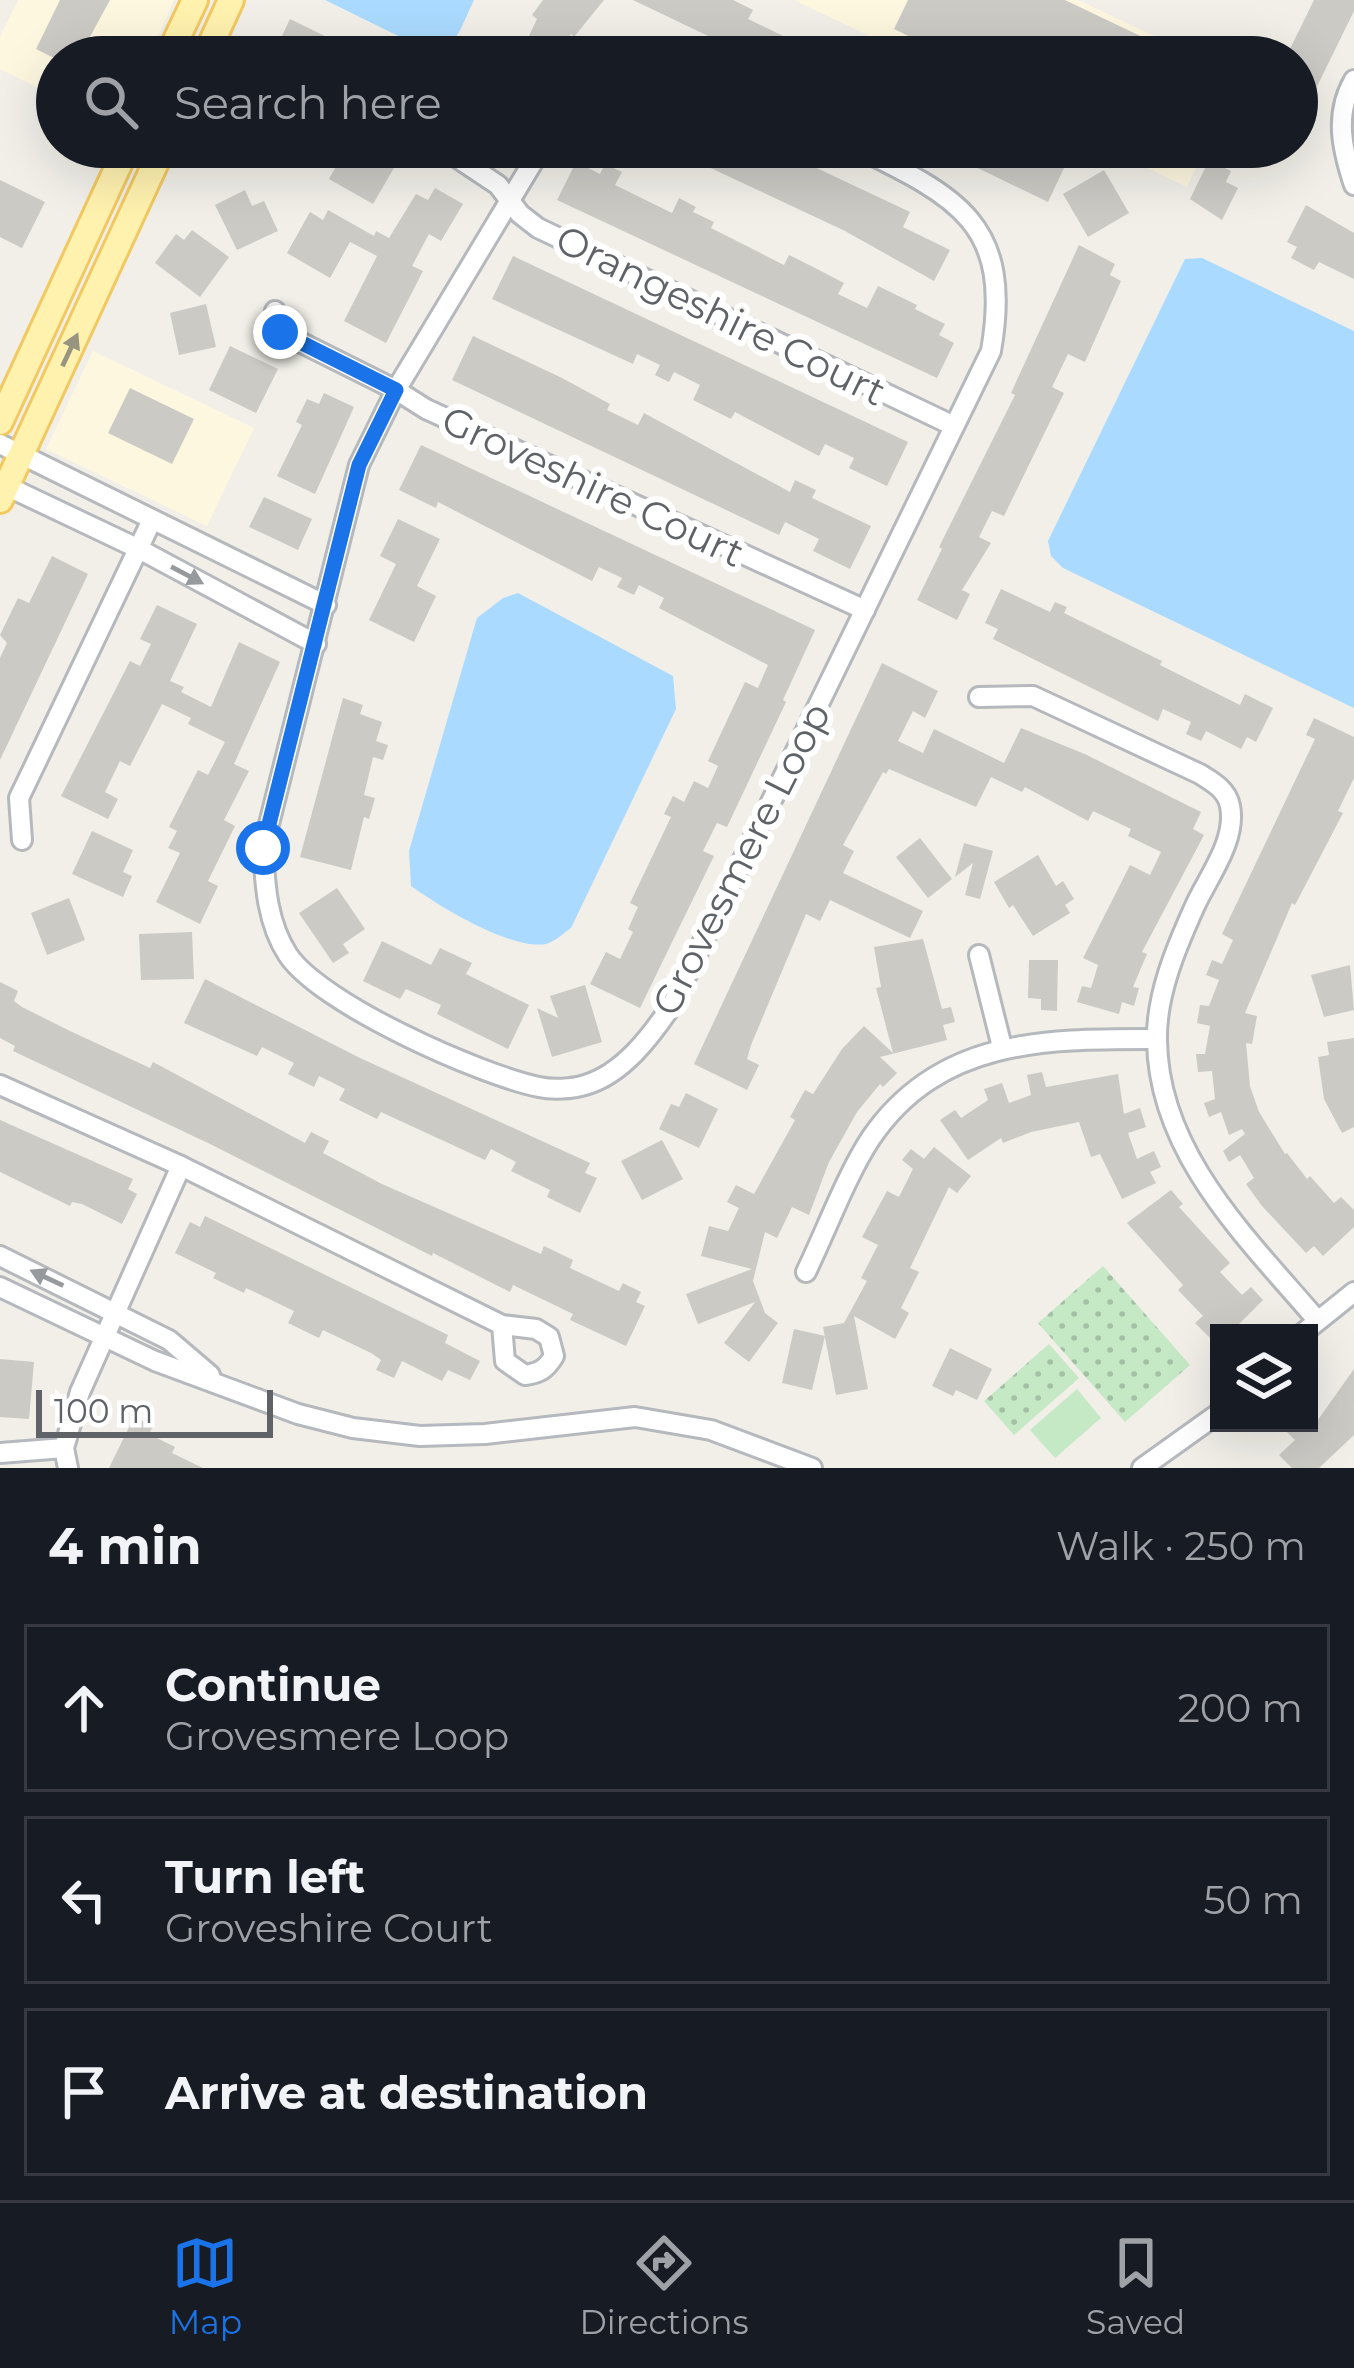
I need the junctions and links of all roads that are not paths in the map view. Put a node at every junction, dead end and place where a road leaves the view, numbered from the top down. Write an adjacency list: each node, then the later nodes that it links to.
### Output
1 (195, 0): 3 (main road)
2 (231, 0): 4 (main road)
3 (178, 36)
4 (215, 36)
5 (1354, 80): 11 (street)
6 (117, 168): 15 (main road)
7 (153, 168): 17 (main road, one-way to 7)
8 (476, 168): 12 (street, Orangeshire Court)
9 (528, 168): 12 (street, Grovesmere Loop)
10 (899, 168): 16 (street, Grovesmere Loop)
11 (1354, 185)
12 (509, 197): 14 (street, Grovesmere Loop); 16 (street, Orangeshire Court)
13 (275, 311): 14 (street, Groveshire Court)
14 (396, 390): 21 (street, Grovesmere Loop); 22 (street, Groveshire Court)
15 (0, 422)
16 (954, 426): 22 (street, Grovesmere Loop)
17 (11, 450): 18 (main road); 19 (street)
18 (2, 490): 20 (street)
19 (152, 520): 20 (street); 21 (street)
20 (139, 549): 23 (street, one-way to 23); 25 (street)
21 (326, 605): 23 (street, Grovesmere Loop)
22 (865, 610): 23 (street, Grovesmere Loop)
23 (316, 644)
24 (980, 697): 27 (street)
25 (22, 840)
26 (979, 955): 28 (street)
27 (1156, 1039): 28 (street); 36 (street)
28 (1002, 1047): 32 (street)
29 (0, 1085): 30 (street)
30 (181, 1166): 35 (street); 38 (street)
31 (0, 1256): 35 (street, one-way to 31)
32 (806, 1272)
33 (0, 1287): 39 (street)
34 (1354, 1292): 37 (street)
35 (115, 1310): 39 (street); 40 (street)
36 (1308, 1324)
37 (1313, 1324)
38 (502, 1325)
39 (104, 1335): 40 (street); 43 (street)
40 (218, 1382): 44 (street)
41 (1210, 1419): 45 (street)
42 (0, 1453): 43 (street)
43 (66, 1458)
44 (812, 1468)
45 (1142, 1468)

